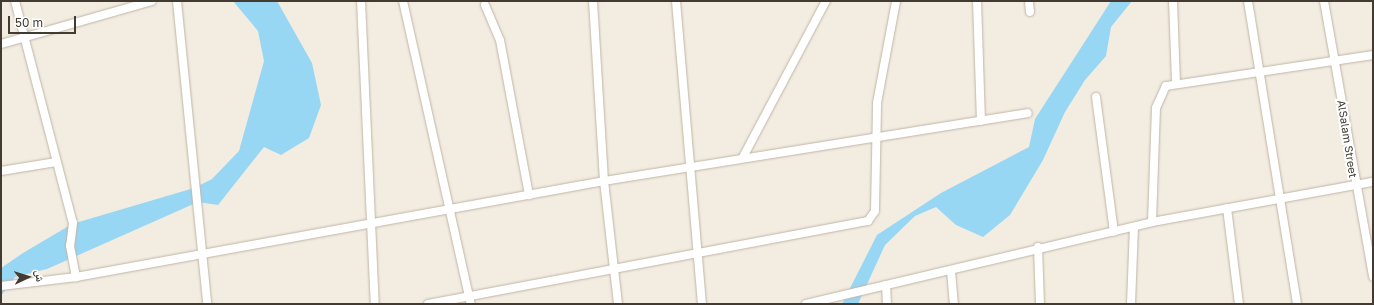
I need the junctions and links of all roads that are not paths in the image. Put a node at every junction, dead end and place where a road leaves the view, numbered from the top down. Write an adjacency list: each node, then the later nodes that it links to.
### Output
1 (15, 1): 17 (street)
2 (152, 1): 17 (street)
3 (177, 1): 44 (street)
4 (361, 1): 39 (street)
5 (403, 1): 37 (street)
6 (593, 1): 31 (street)
7 (676, 1): 29 (street)
8 (826, 1): 27 (street)
9 (896, 1): 26 (street)
10 (977, 1): 25 (street)
11 (1029, 1): 16 (street)
12 (1173, 1): 22 (street)
13 (1248, 1): 21 (street)
14 (1324, 1): 20 (street, AlSalam Street)
15 (485, 5): 34 (street)
16 (1030, 12)
17 (24, 38): 18 (street); 28 (street)
18 (1, 44)
19 (1373, 55): 20 (street)
20 (1334, 62): 21 (street); 33 (street, AlSalam Street)
21 (1258, 72): 22 (street); 35 (street)
22 (1176, 83): 38 (street)
23 (1096, 97): 41 (street)
24 (1028, 113): 25 (street)
25 (981, 121): 26 (street)
26 (874, 138): 27 (street); 43 (street)
27 (742, 157): 29 (street)
28 (56, 162): 30 (street); 47 (street)
29 (692, 167): 31 (street); 43 (street)
30 (1, 171)
31 (604, 181): 34 (street); 45 (street)
32 (1373, 182): 33 (street)
33 (1355, 187): 35 (street); 48 (street, AlSalam Street)
34 (529, 195): 37 (street)
35 (1279, 200): 36 (street); 63 (street)
36 (1227, 208): 38 (street); 62 (street)
37 (450, 209): 39 (street); 51 (street)
38 (1152, 222): 40 (street)
39 (371, 223): 44 (street); 53 (street)
40 (1134, 227): 41 (street); 61 (street)
41 (1114, 232): 42 (street)
42 (1038, 247): 46 (street); 60 (street)
43 (698, 252): 45 (street); 56 (street)
44 (201, 253): 47 (street); 52 (street)
45 (614, 268): 51 (street); 55 (street)
46 (951, 271): 49 (street); 59 (street)
47 (76, 277): 50 (street)
48 (1373, 277)
49 (886, 285): 57 (street); 58 (street)
50 (1, 286)
51 (470, 300): 54 (street)
52 (207, 304)
53 (375, 304)
54 (428, 304)
55 (618, 304)
56 (702, 304)
57 (806, 304)
58 (887, 304)
59 (954, 304)
60 (1040, 304)
61 (1131, 304)
62 (1239, 304)
63 (1297, 304)

